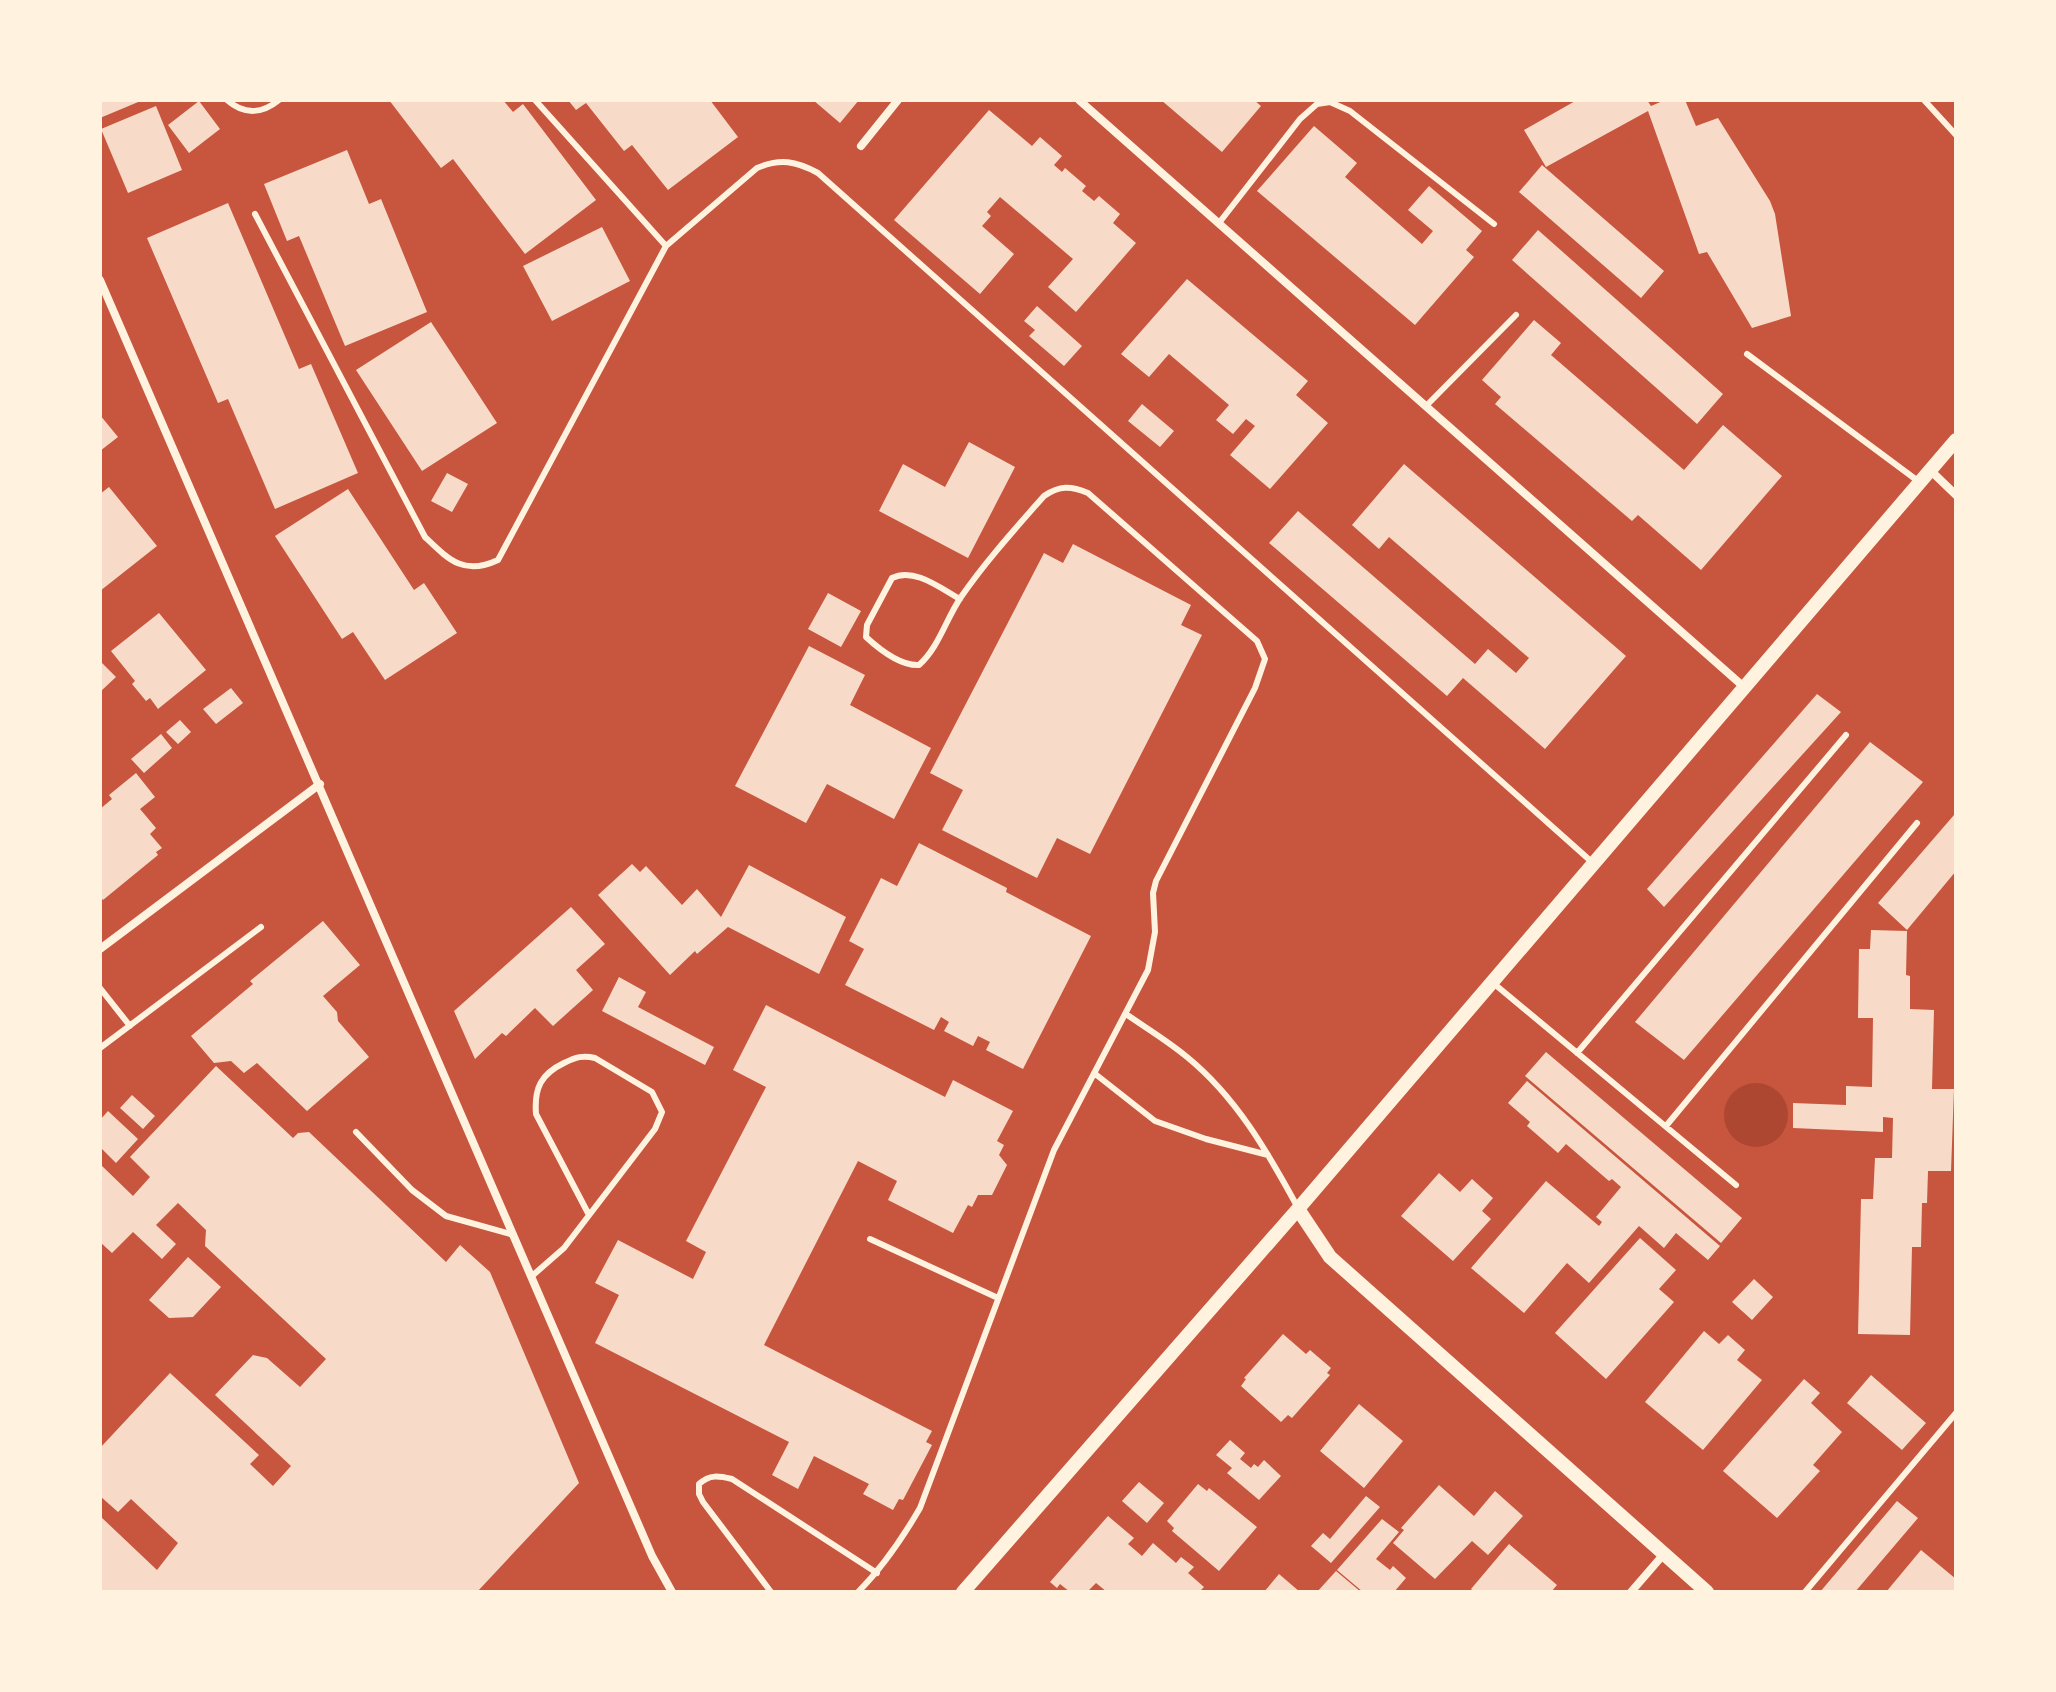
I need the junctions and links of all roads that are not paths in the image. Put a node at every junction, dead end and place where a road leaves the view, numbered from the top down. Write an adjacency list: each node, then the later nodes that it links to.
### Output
1 (227, 100): 2 (lane)
2 (279, 100)
3 (535, 100): 12 (lane)
4 (898, 100): 8 (street)
5 (1079, 100): 10 (street)
6 (1924, 100): 7 (lane)
7 (1956, 135)
8 (861, 146)
9 (255, 214): 12 (lane)
10 (1219, 223): 11 (lane); 16 (street)
11 (1494, 224)
12 (666, 246): 26 (lane)
13 (100, 280): 24 (street)
14 (1516, 315): 16 (lane)
15 (1747, 354): 19 (lane)
16 (1426, 406): 22 (street)
17 (1956, 440): 18 (street)
18 (1930, 470): 19 (street); 20 (street)
19 (1919, 482): 22 (street)
20 (1956, 495)
21 (960, 599): 21 (lane); 31 (lane)
22 (1744, 687): 26 (street)
23 (1846, 735): 34 (lane)
24 (320, 784): 28 (street); 42 (street)
25 (1917, 823): 36 (lane)
26 (1593, 863): 29 (street)
27 (261, 927): 32 (lane)
28 (100, 949)
29 (1492, 982): 34 (lane); 40 (street)
30 (100, 988): 32 (lane)
31 (1126, 1014): 35 (lane); 38 (lane)
32 (130, 1026): 33 (lane)
33 (100, 1048)
34 (1577, 1053): 36 (lane)
35 (1094, 1073): 38 (lane); 45 (lane)
36 (1666, 1126): 39 (lane)
37 (356, 1132): 42 (lane)
38 (1268, 1155): 40 (lane)
39 (1736, 1185)
40 (1298, 1209): 47 (street); 52 (street)
41 (589, 1215): 41 (lane); 44 (lane)
42 (514, 1235): 44 (street)
43 (870, 1239): 45 (lane)
44 (532, 1276): 49 (street)
45 (998, 1298): 48 (lane)
46 (1956, 1413): 55 (lane)
47 (1663, 1555): 53 (street); 54 (street)
48 (877, 1573): 50 (lane); 51 (lane)
49 (672, 1592)
50 (771, 1592)
51 (858, 1592)
52 (963, 1592)
53 (1631, 1592)
54 (1707, 1592)
55 (1805, 1592)

